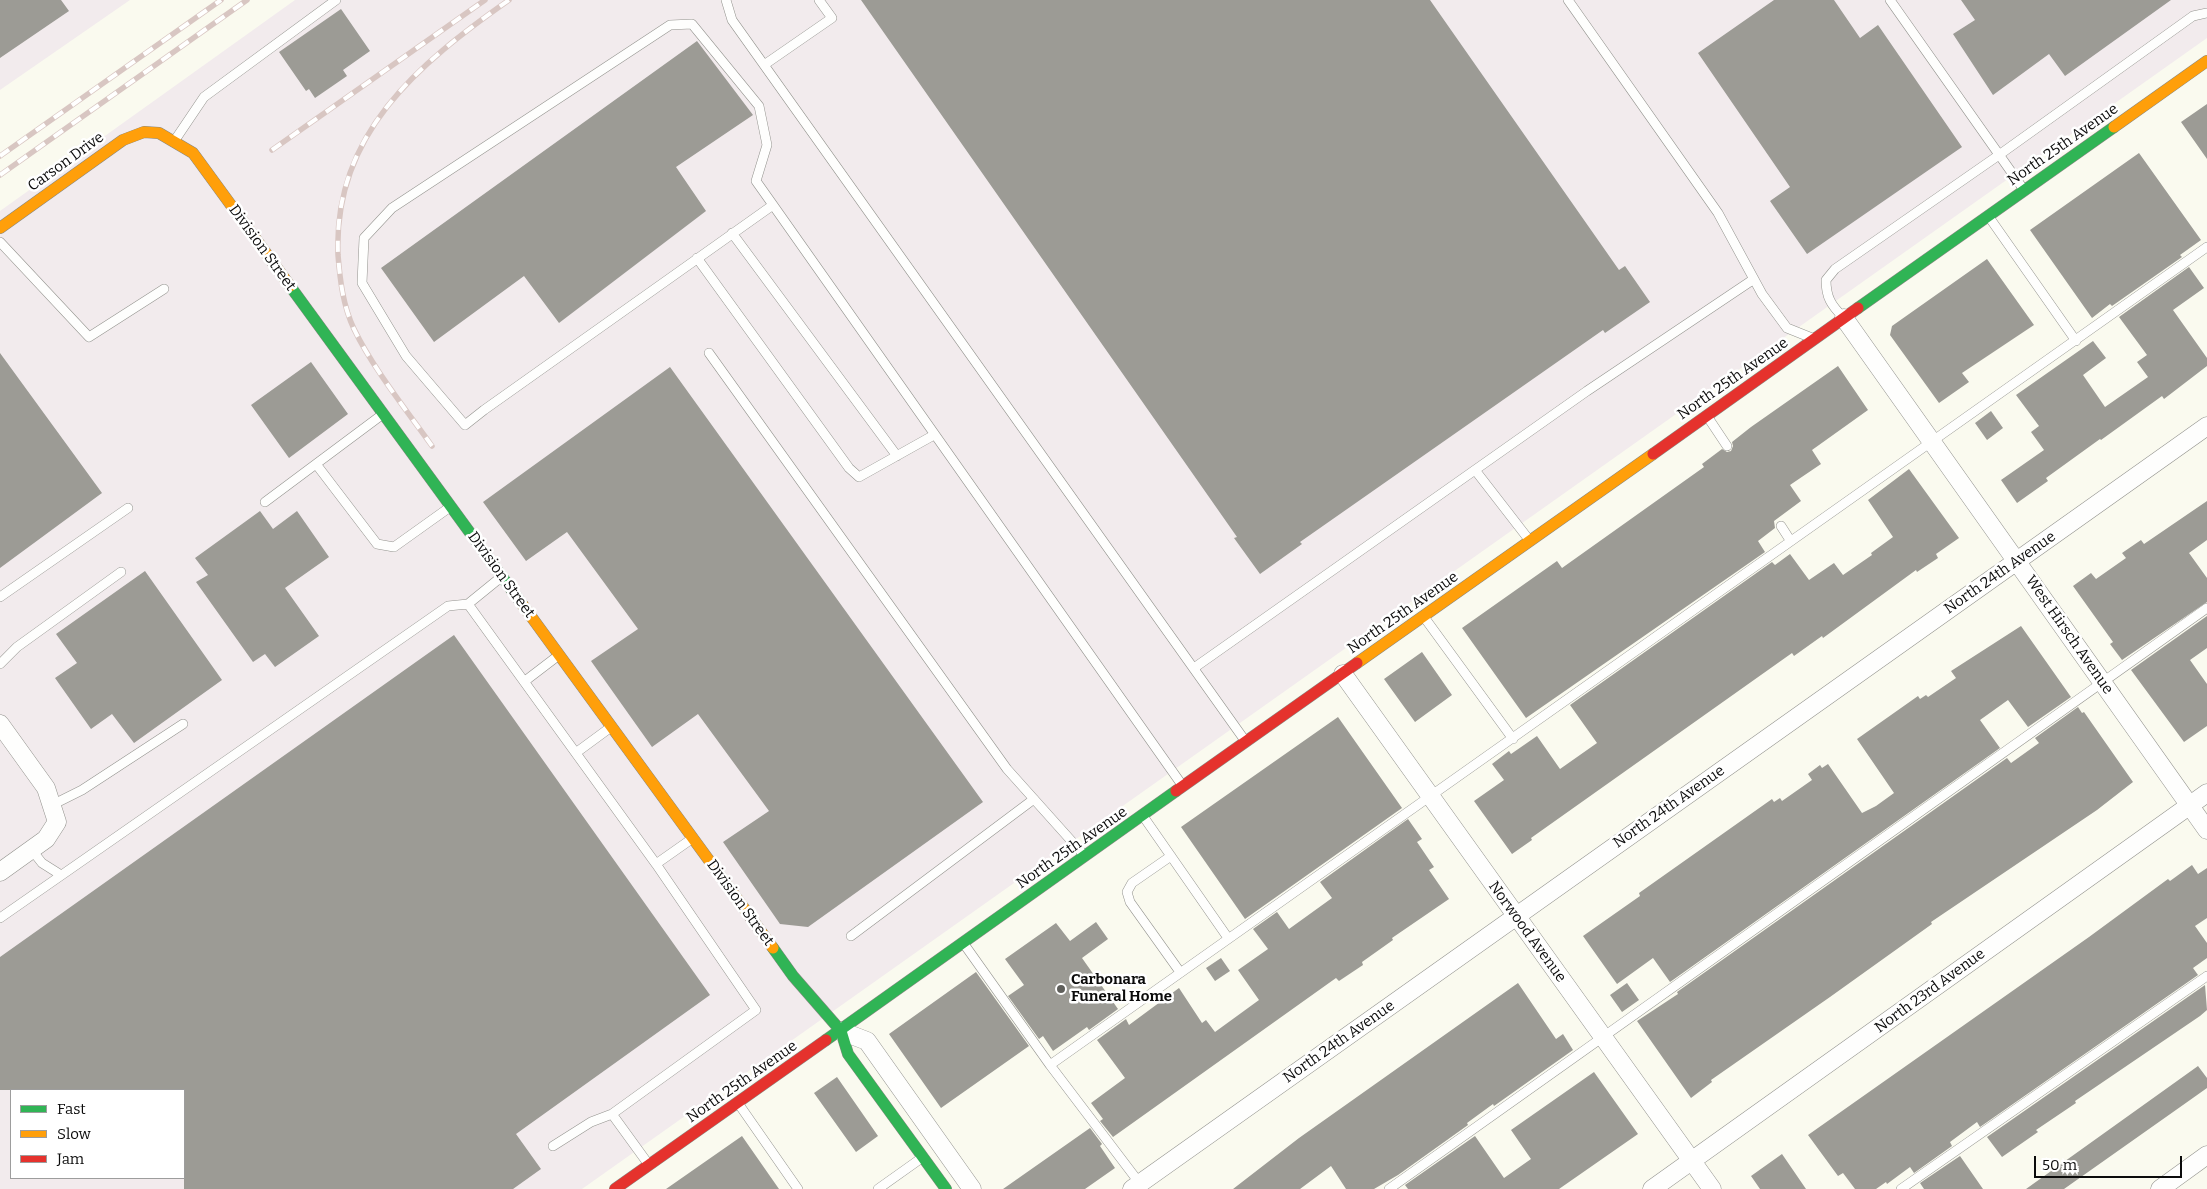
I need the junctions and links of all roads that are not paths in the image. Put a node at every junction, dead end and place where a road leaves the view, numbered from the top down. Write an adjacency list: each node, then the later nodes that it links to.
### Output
1 (336, 0): 10 (lane)
2 (726, 0): 8 (lane)
3 (819, 0): 8 (lane)
4 (1568, 0): 20 (lane)
5 (1890, 0): 11 (lane)
6 (2207, 13): 11 (lane)
7 (2207, 61): 12 (main road, North 25th Avenue)
8 (764, 65): 50 (lane)
9 (154, 130): 10 (main road, Division Street); 15 (main road, Carson Drive)
10 (175, 140): 26 (main road, Division Street)
11 (2000, 155): 12 (lane); 22 (lane)
12 (2024, 191): 14 (main road, North 25th Avenue)
13 (772, 205): 16 (lane); 19 (lane); 29 (lane)
14 (1989, 216): 22 (main road, North 25th Avenue); 24 (lane)
15 (0, 228)
16 (732, 234): 19 (lane); 32 (lane)
17 (0, 242): 21 (lane)
18 (2207, 247): 24 (lane)
19 (697, 258): 32 (lane)
20 (1754, 279): 23 (lane); 34 (lane)
21 (164, 289)
22 (1844, 318): 23 (main road, North 25th Avenue); 30 (street, West Hirsch Avenue)
23 (1814, 340): 27 (main road, North 25th Avenue)
24 (2076, 341): 30 (lane)
25 (709, 354): 63 (lane)
26 (383, 414): 33 (lane); 36 (main road, Division Street)
27 (1707, 415): 31 (lane); 40 (main road, North 25th Avenue)
28 (2207, 426): 41 (street, North 24th Avenue)
29 (934, 435): 32 (lane); 60 (lane)
30 (1932, 441): 39 (lane); 41 (street, West Hirsch Avenue)
31 (1727, 446)
32 (896, 456)
33 (316, 464): 35 (lane); 36 (lane)
34 (1475, 470): 40 (lane); 50 (lane)
35 (265, 502)
36 (450, 507): 43 (main road, Division Street)
37 (128, 508): 44 (lane)
38 (1781, 526): 39 (lane)
39 (1790, 540): 57 (lane)
40 (1530, 542): 47 (main road, North 25th Avenue)
41 (2017, 561): 53 (street, West Hirsch Avenue); 75 (street, North 24th Avenue)
42 (121, 572): 49 (lane)
43 (502, 576): 45 (lane); 48 (main road, Division Street)
44 (0, 597)
45 (468, 604): 52 (lane); 74 (lane)
46 (2207, 608): 53 (lane)
47 (1424, 617): 51 (main road, North 25th Avenue); 57 (lane)
48 (559, 654): 52 (lane); 56 (main road, Division Street)
49 (0, 664)
50 (1194, 668): 58 (lane)
51 (1343, 674): 58 (main road, North 25th Avenue); 62 (street, Norwood Avenue)
52 (525, 681): 59 (lane)
53 (2102, 682): 64 (street, West Hirsch Avenue); 83 (lane)
54 (0, 724): 65 (street)
55 (183, 724): 65 (lane)
56 (612, 727): 59 (lane); 68 (main road, Division Street)
57 (1513, 739): 62 (lane)
58 (1247, 742): 60 (main road, North 25th Avenue)
59 (577, 752): 72 (lane)
60 (1183, 787): 66 (main road, North 25th Avenue)
61 (2207, 793): 64 (street, North 23rd Avenue)
62 (1431, 797): 75 (street, Norwood Avenue); 78 (lane)
63 (1034, 799): 71 (lane); 77 (lane)
64 (2190, 805): 67 (street, West Hirsch Avenue); 90 (street, North 23rd Avenue)
65 (54, 814): 69 (street)
66 (1143, 816): 70 (lane); 71 (main road, North 25th Avenue)
67 (2207, 830)
68 (693, 838): 72 (lane); 82 (main road, Division Street)
69 (31, 849): 73 (street); 74 (lane)
70 (1170, 856): 78 (lane); 80 (lane)
71 (1086, 857): 79 (main road, North 25th Avenue)
72 (656, 864): 86 (lane)
73 (0, 872)
74 (61, 875): 76 (lane)
75 (1516, 916): 83 (street, Norwood Avenue); 92 (street, North 24th Avenue)
76 (0, 918)
77 (851, 936)
78 (1228, 938): 80 (lane)
79 (964, 943): 82 (main road, North 25th Avenue); 84 (lane)
80 (1180, 972): 84 (lane)
81 (2207, 976): 101 (lane)
82 (841, 1030): 85 (main road, North 25th Avenue); 89 (main road, Division Street); 97 (street, Division Street)
83 (1603, 1037): 90 (street, Norwood Avenue); 98 (lane)
84 (1050, 1065): 92 (lane)
85 (738, 1103): 91 (main road, North 25th Avenue); 94 (lane)
86 (612, 1114): 87 (lane); 91 (lane)
87 (553, 1146)
88 (2207, 1155): 102 (street)
89 (923, 1157): 95 (lane); 96 (main road, Division Street)
90 (1691, 1161): 99 (street, North 23rd Avenue); 100 (street, Norwood Avenue)
91 (649, 1165): 93 (main road, North 25th Avenue)
92 (1139, 1187)
93 (615, 1189)
94 (798, 1189)
95 (878, 1189)
96 (946, 1189)
97 (972, 1189)
98 (1389, 1189)
99 (1652, 1189)
100 (1712, 1189)
101 (1901, 1189)
102 (2160, 1189)

